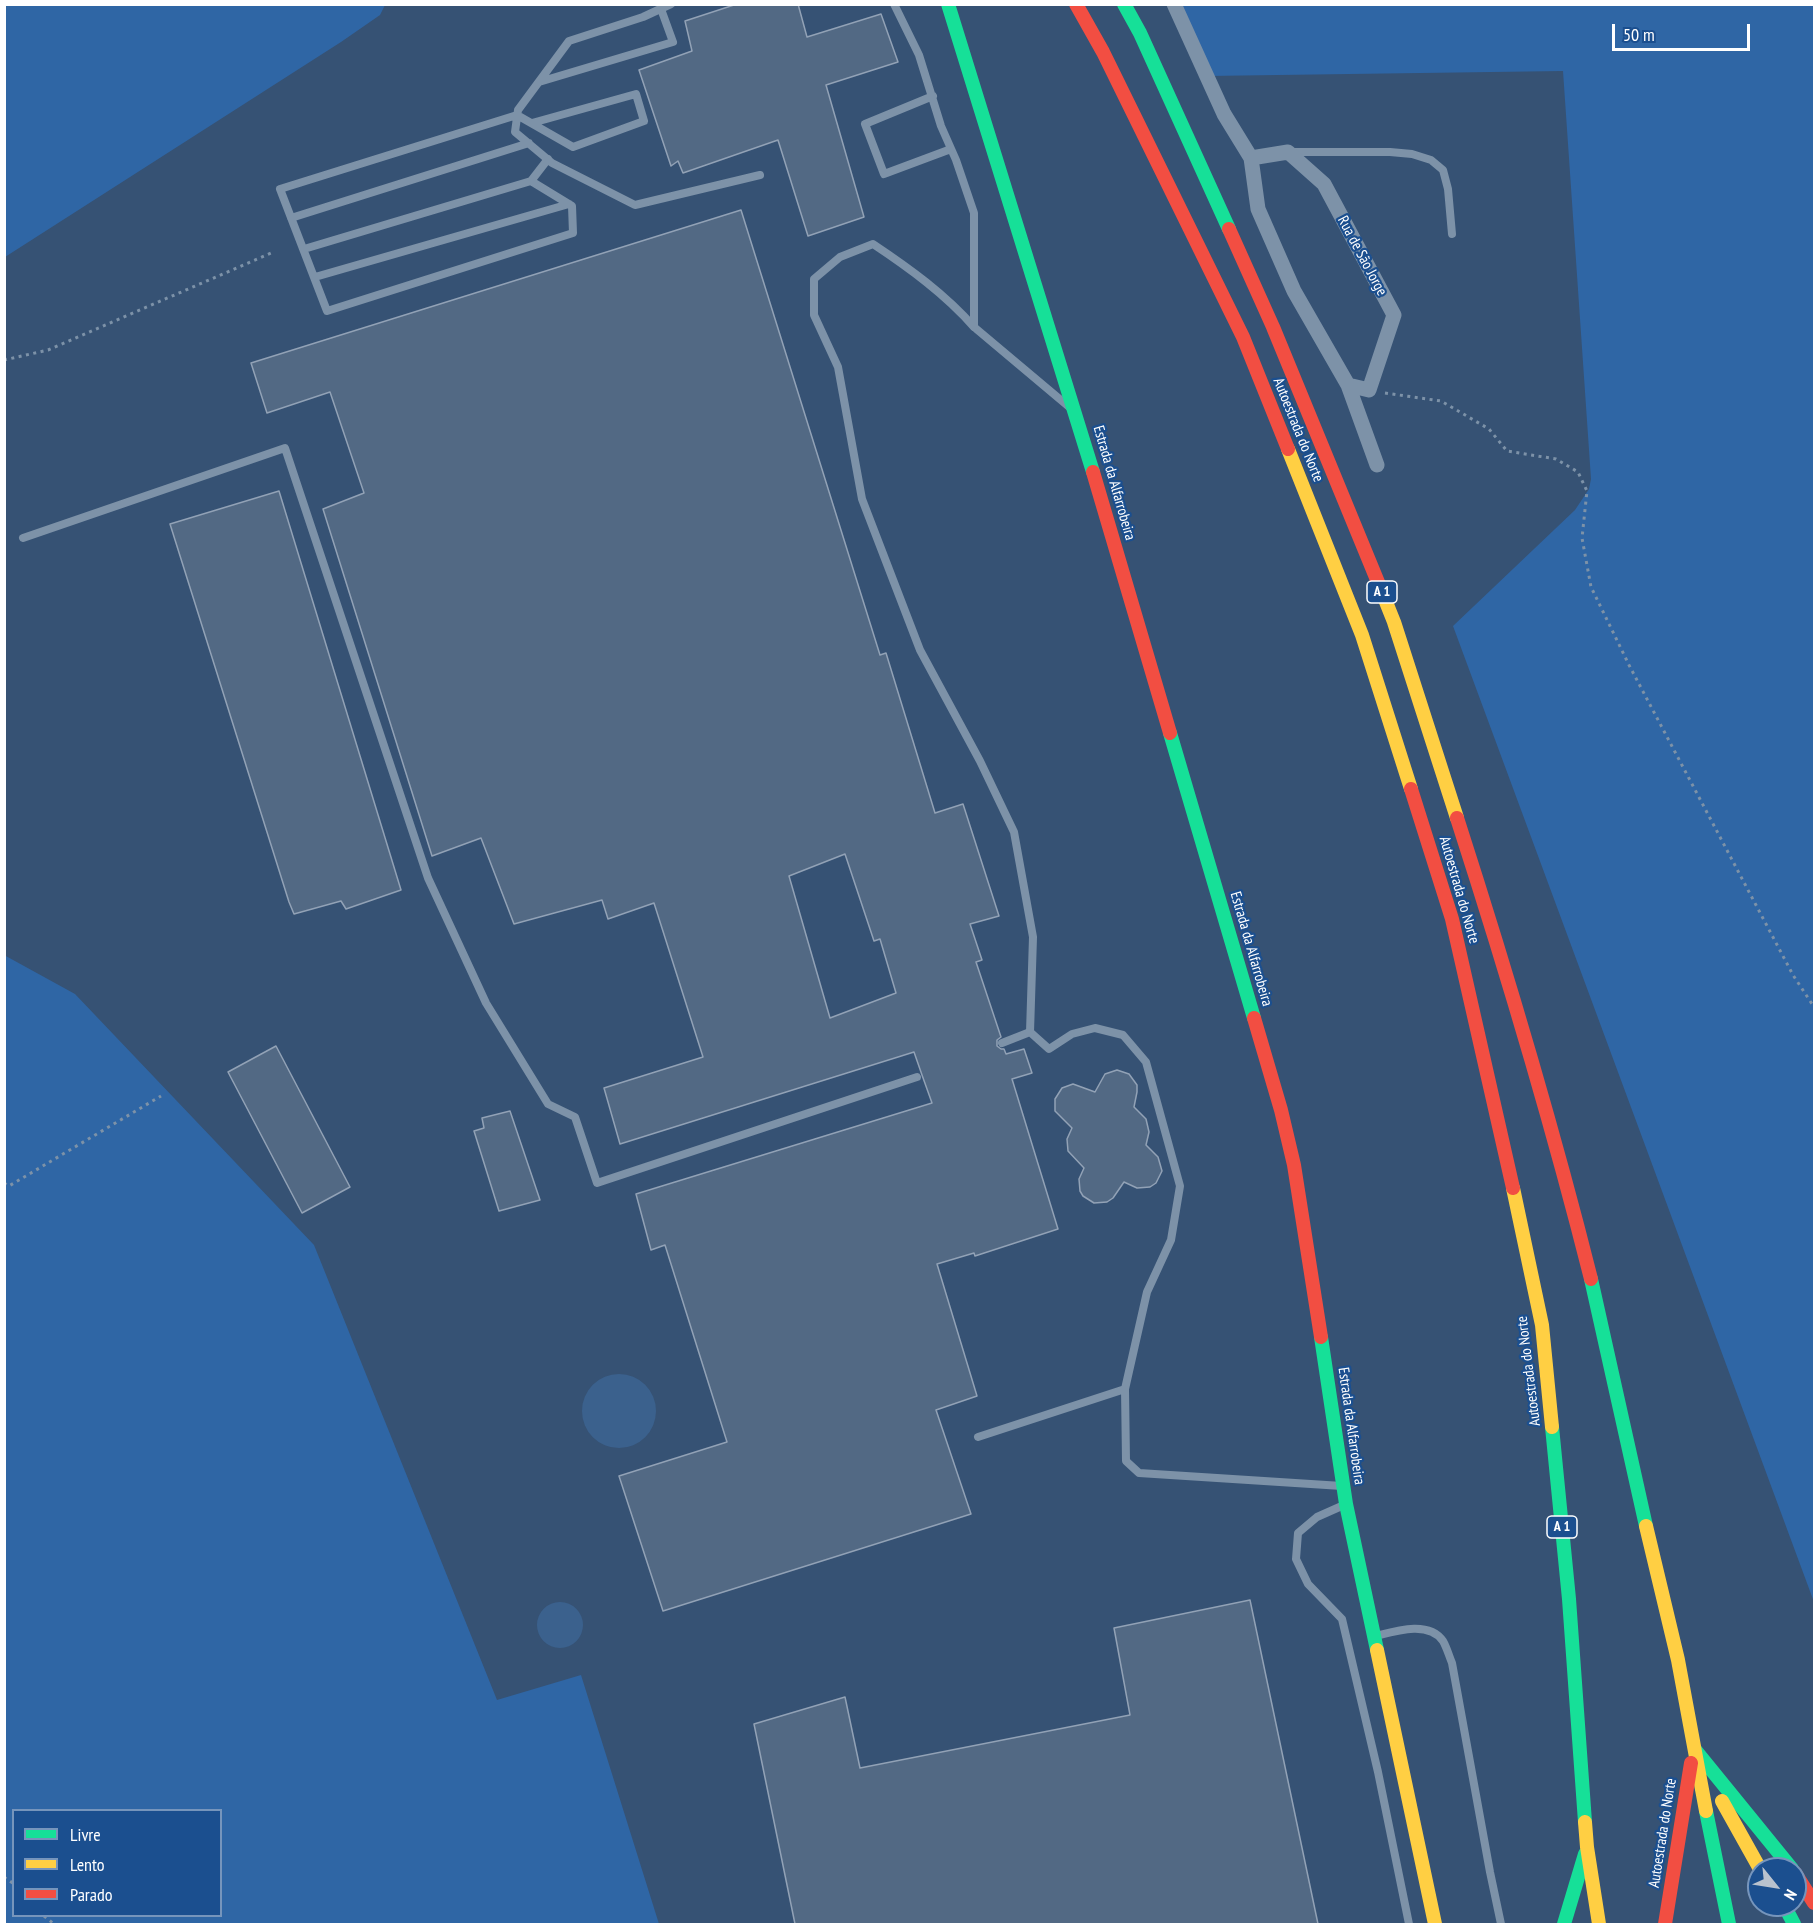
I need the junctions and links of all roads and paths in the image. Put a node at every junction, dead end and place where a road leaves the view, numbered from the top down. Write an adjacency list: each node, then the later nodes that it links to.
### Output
1 (671, 4): 7 (lane)
2 (894, 4): 9 (lane)
3 (948, 4): 29 (main road, Estrada da Alfarrobeira)
4 (1076, 4): 44 (main road, Autoestrada do Norte / A 1)
5 (1124, 4): 43 (main road, Autoestrada do Norte / A 1)
6 (1174, 4): 15 (street)
7 (661, 9): 8 (lane); 8 (lane)
8 (539, 82): 10 (lane)
9 (933, 96): 13 (lane); 13 (lane)
10 (518, 115): 11 (lane); 12 (lane); 20 (lane)
11 (532, 123): 11 (lane)
12 (529, 143): 16 (lane); 20 (lane)
13 (951, 149): 25 (lane)
14 (1288, 152): 15 (street); 21 (lane); 28 (street, Rua de São Jorge)
15 (1251, 158): 27 (street)
16 (548, 159): 17 (lane); 18 (lane)
17 (760, 175)
18 (531, 181): 19 (lane); 22 (lane)
19 (569, 204): 24 (lane); 24 (lane)
20 (291, 218): 22 (lane)
21 (1452, 234)
22 (304, 249): 24 (lane)
23 (271, 253): 26 (path)
24 (315, 277)
25 (974, 327): 29 (lane); 33 (lane)
26 (4, 360)
27 (1348, 385): 28 (street); 30 (street)
28 (1369, 390): 32 (path)
29 (1076, 413): 40 (main road, Estrada da Alfarrobeira)
30 (1377, 465)
31 (23, 538): 35 (lane)
32 (1815, 1007)
33 (1030, 1032): 34 (lane); 38 (lane)
34 (1002, 1043)
35 (917, 1077)
36 (161, 1096): 37 (path)
37 (4, 1183)
38 (1125, 1389): 39 (lane); 40 (lane)
39 (978, 1437)
40 (1343, 1486): 41 (main road, Estrada da Alfarrobeira)
41 (1346, 1504): 42 (main road, Estrada da Alfarrobeira); 49 (lane)
42 (1373, 1637): 50 (main road, Estrada da Alfarrobeira); 51 (lane)
43 (1693, 1747): 45 (main road, Autoestrada do Norte / A 1); 46 (main road); 54 (main road, Autoestrada do Norte / A 1); 55 (main road, Autoestrada do Norte / A 1)
44 (1587, 1847): 47 (main road, Autoestrada do Norte / A 1); 48 (main road, A 1); 52 (main road, A 1); 53 (main road, Autoestrada do Norte / A 1)
45 (1753, 1857)
46 (1782, 1857)
47 (1609, 1902)
48 (1582, 1913)
49 (1409, 1924)
50 (1435, 1924)
51 (1501, 1924)
52 (1564, 1924)
53 (1599, 1924)
54 (1665, 1924)
55 (1729, 1924)

